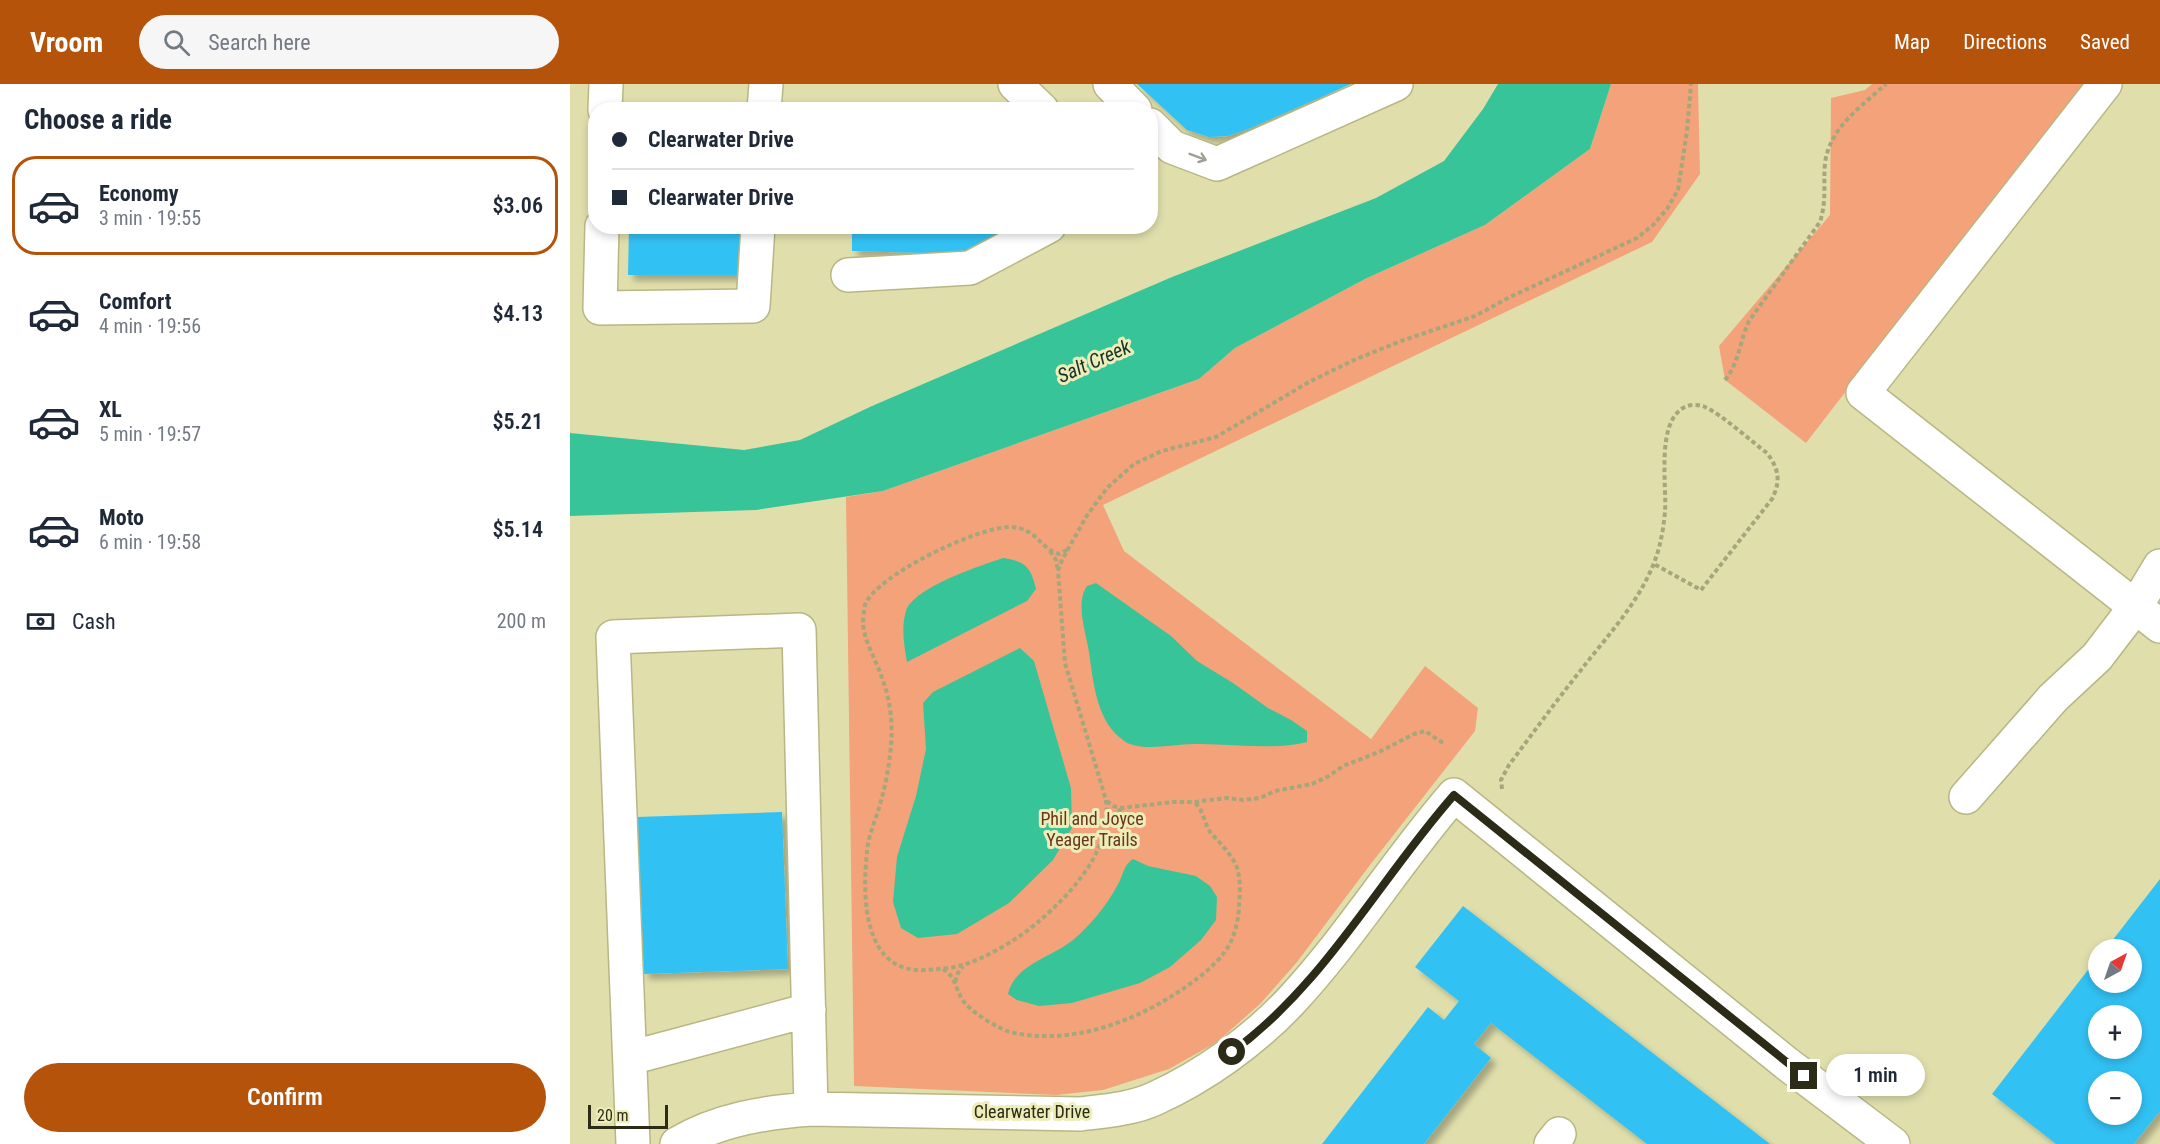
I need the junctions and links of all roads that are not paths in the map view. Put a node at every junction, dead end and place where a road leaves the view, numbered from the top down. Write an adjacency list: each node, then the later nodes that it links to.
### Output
1 (606, 84): 7 (street)
2 (766, 84): 8 (street)
3 (1015, 84): 9 (street)
4 (1110, 84): 10 (street)
5 (1396, 84): 11 (street, one-way to 5)
6 (2105, 84): 17 (street)
7 (605, 102)
8 (765, 102)
9 (1034, 102)
10 (1127, 102)
11 (1158, 133)
12 (602, 234): 13 (street)
13 (758, 234)
14 (1034, 234): 15 (street)
15 (848, 276)
16 (2160, 566): 17 (street)
17 (2148, 616): 18 (street)
18 (1966, 797)
19 (808, 1010): 20 (street); 20 (street); 21 (street)
20 (630, 1058): 22 (street)
21 (811, 1109): 23 (street, Clearwater Drive); 24 (street, Clearwater Drive)
22 (633, 1144)
23 (677, 1144)
24 (1893, 1144)

